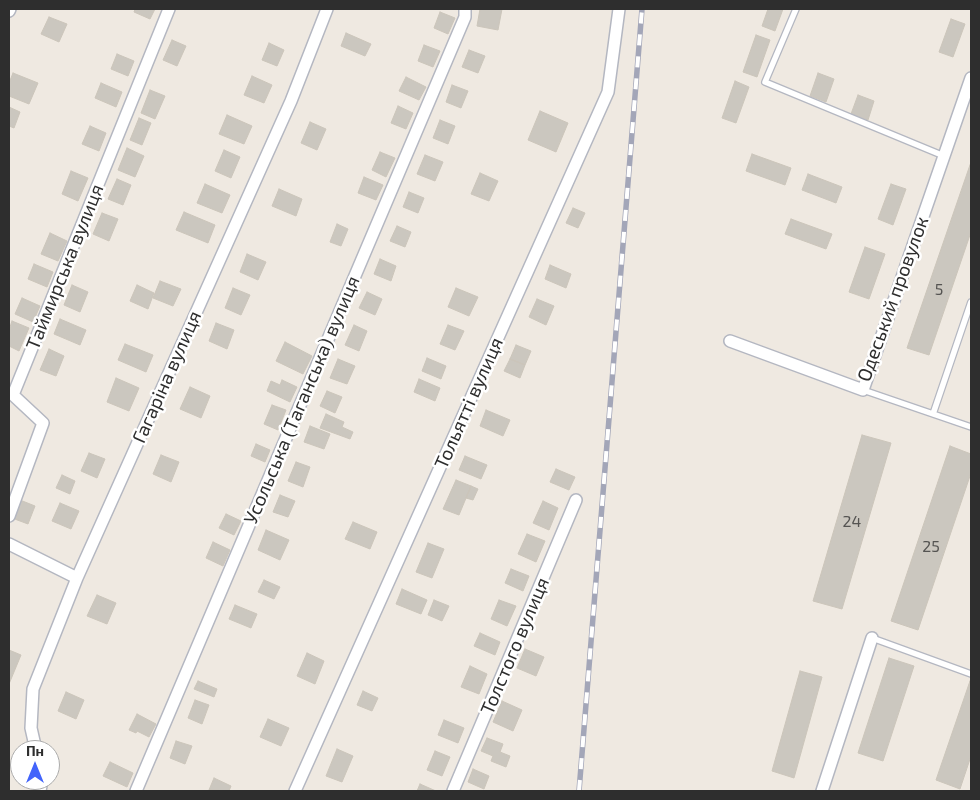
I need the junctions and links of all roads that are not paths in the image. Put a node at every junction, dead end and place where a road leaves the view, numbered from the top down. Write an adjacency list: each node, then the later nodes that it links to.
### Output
1 (169, 9): 14 (street, Таймирська вулиця)
2 (327, 9): 16 (street, Гагаріна вулиця)
3 (466, 9): 20 (street, Усольська (Таганська) вулиця)
4 (619, 9): 21 (street, Тольятті вулиця)
5 (796, 9): 7 (lane)
6 (971, 78): 7 (street, Одеський провулок)
7 (944, 156): 10 (street, Одеський провулок)
8 (971, 302): 11 (lane)
9 (730, 341): 10 (street, Одеський провулок)
10 (863, 390): 11 (lane)
11 (933, 414): 12 (lane)
12 (971, 427)
13 (576, 500): 22 (street, Толстого вулиця)
14 (9, 516)
15 (9, 544): 16 (street)
16 (77, 578): 19 (street, Гагаріна вулиця)
17 (872, 638): 18 (lane); 23 (street)
18 (971, 674)
19 (34, 740)
20 (136, 791)
21 (295, 791)
22 (453, 791)
23 (822, 791)

